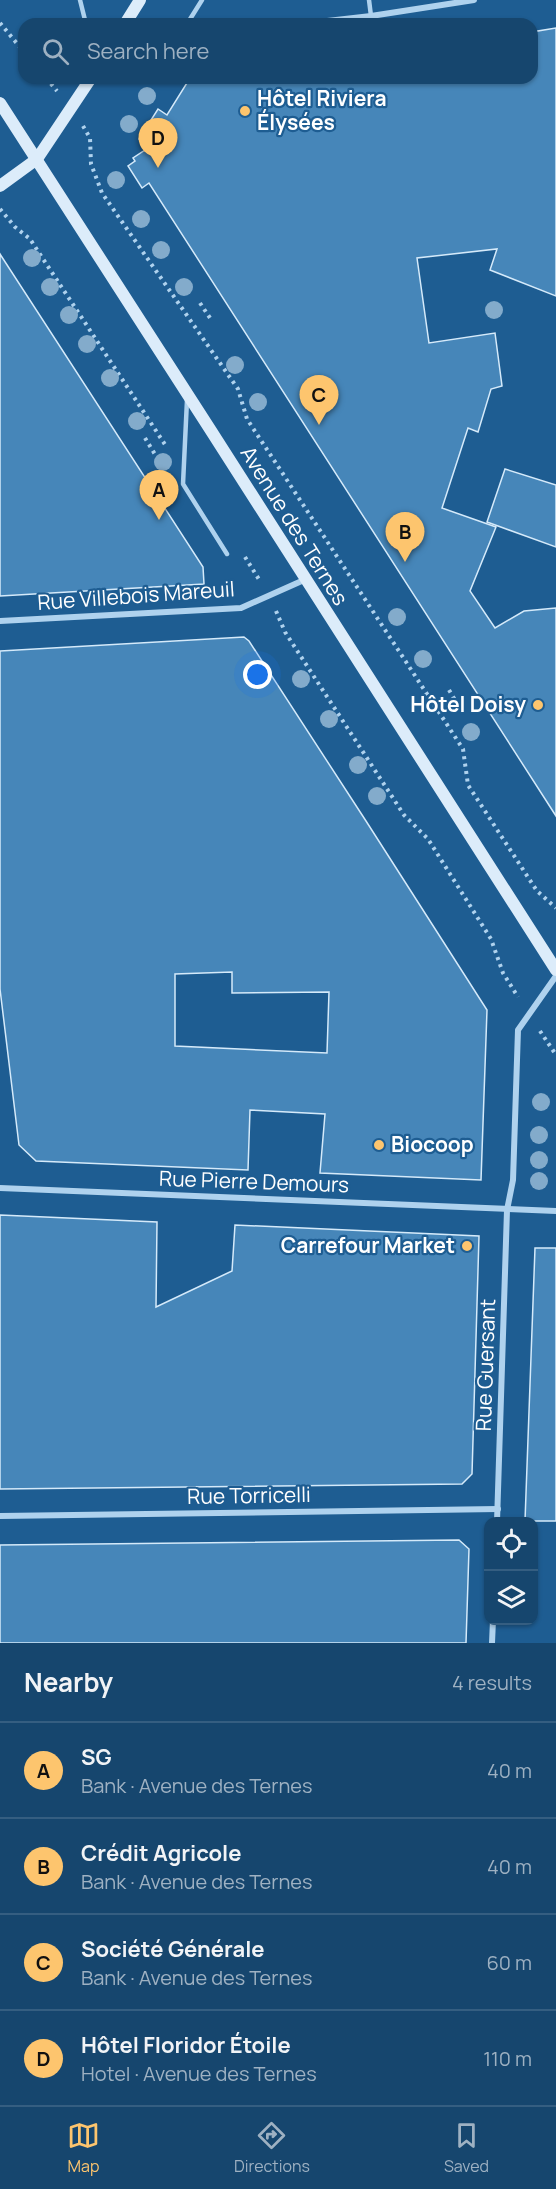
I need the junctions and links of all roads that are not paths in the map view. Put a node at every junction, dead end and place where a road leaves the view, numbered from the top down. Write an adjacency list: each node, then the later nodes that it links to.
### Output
1 (80, 0): 7 (lane)
2 (140, 0): 8 (main road)
3 (202, 0): 9 (lane)
4 (369, 0): 6 (lane)
5 (474, 0): 6 (street)
6 (371, 16): 10 (street)
7 (84, 18)
8 (129, 18)
9 (191, 18)
10 (354, 18)
11 (87, 84): 13 (main road)
12 (0, 102): 13 (main road, Avenue des Ternes)
13 (37, 159): 14 (main road); 15 (main road, Avenue des Ternes)
14 (0, 186)
15 (187, 392): 16 (lane); 17 (main road, Avenue des Ternes)
16 (227, 554)
17 (304, 580): 18 (street, Rue Villebois Mareuil); 19 (main road, Avenue des Ternes)
18 (0, 621)
19 (556, 970)
20 (556, 976): 22 (street, Rue Guersant)
21 (0, 1188): 22 (street, Rue Pierre Demours)
22 (507, 1210): 23 (street, Rue Pierre Demours); 24 (street, Rue Guersant)
23 (556, 1211)
24 (498, 1509): 25 (street, Rue Torricelli); 26 (street, Rue Guersant)
25 (0, 1516)
26 (497, 1517)
27 (493, 1625): 28 (street)
28 (492, 1643)

